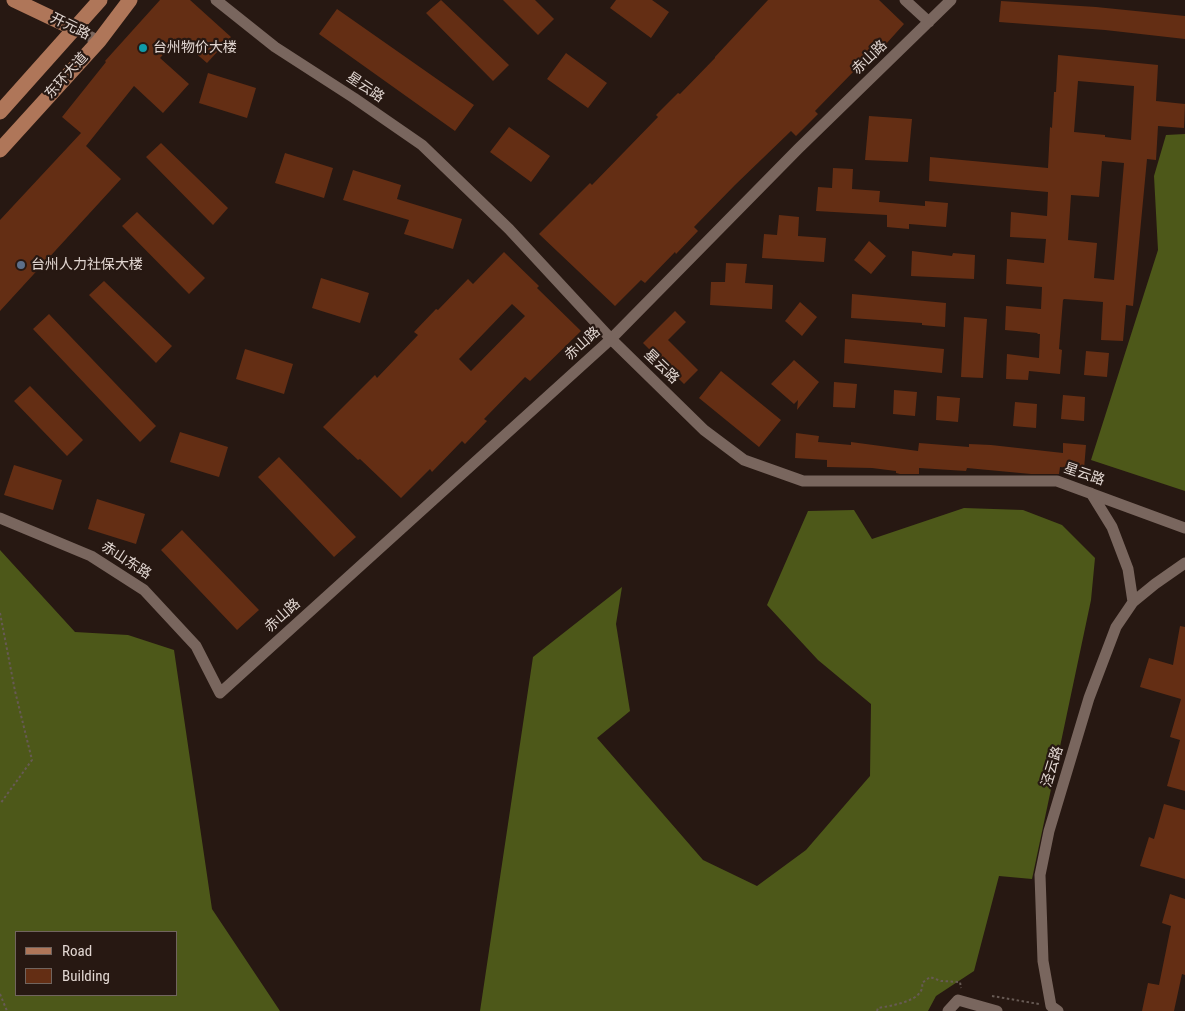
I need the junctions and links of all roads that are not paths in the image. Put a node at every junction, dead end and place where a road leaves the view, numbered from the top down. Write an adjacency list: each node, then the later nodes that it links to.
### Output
1 (14, 0): 8 (main road, 开元路)
2 (100, 0): 8 (main road, 东环大道)
3 (130, 0): 9 (main road, 东环大道)
4 (216, 0): 12 (street, 星云路)
5 (905, 0): 7 (street)
6 (951, 0): 7 (street, 赤山路)
7 (929, 22): 12 (street, 赤山路)
8 (75, 28): 9 (street, 开元路); 10 (main road, 东环大道)
9 (99, 41): 11 (main road, 东环大道)
10 (0, 112)
11 (0, 150)
12 (611, 339): 13 (street, 星云路); 18 (street, 赤山路)
13 (1091, 493): 15 (street, 星云路); 17 (street)
14 (0, 518): 18 (street, 赤山东路)
15 (1185, 528)
16 (1185, 563): 17 (street, 泾云路)
17 (1133, 602): 21 (street, 泾云路)
18 (220, 693)
19 (948, 1011): 20 (street)
20 (998, 1011)
21 (1058, 1011)

